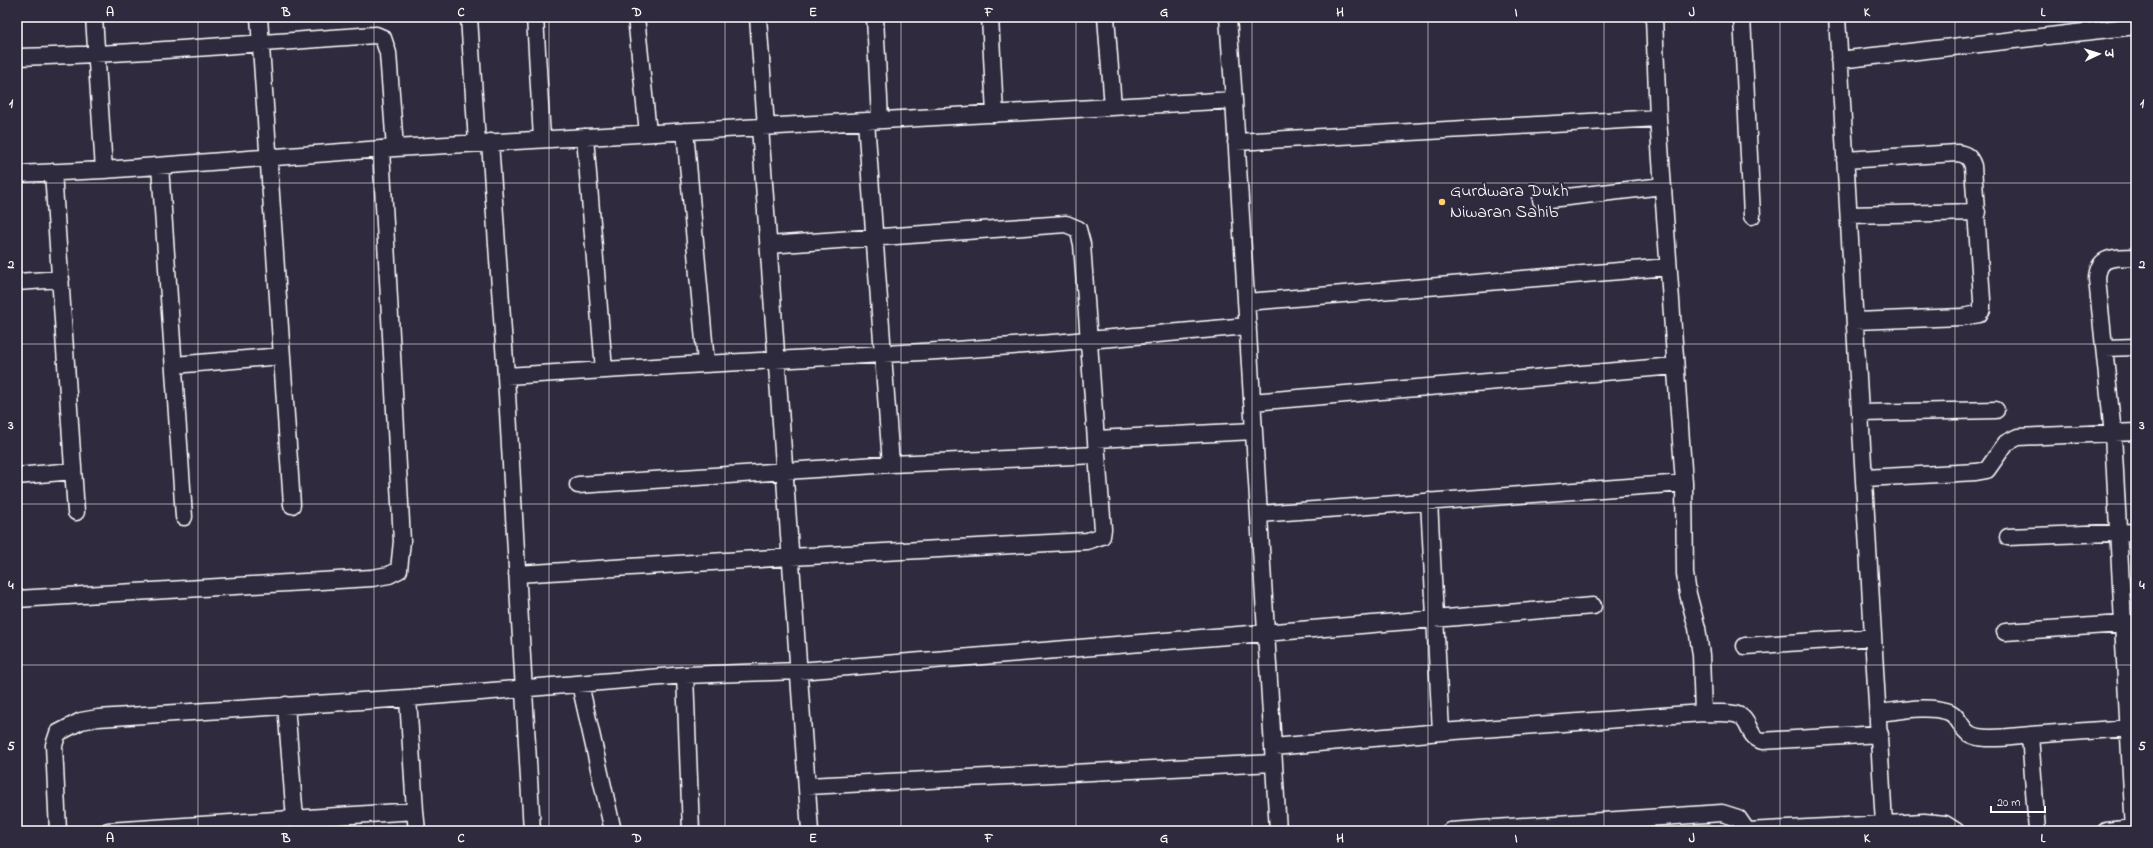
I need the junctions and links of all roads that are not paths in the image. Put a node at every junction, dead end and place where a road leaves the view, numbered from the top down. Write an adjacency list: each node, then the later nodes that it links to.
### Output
1 (94, 17): 16 (street)
2 (259, 17): 15 (street)
3 (469, 17): 30 (street)
4 (535, 17): 28 (street)
5 (636, 17): 26 (street)
6 (758, 17): 24 (street)
7 (875, 17): 23 (street)
8 (990, 17): 21 (street)
9 (1106, 17): 20 (street)
10 (1228, 17): 19 (street)
11 (1654, 17): 22 (street)
12 (1742, 17): 42 (street)
13 (1836, 17): 18 (street)
14 (2136, 26): 18 (street)
15 (261, 45): 16 (street); 31 (street); 32 (street)
16 (96, 55): 17 (street); 35 (street)
17 (17, 57)
18 (1839, 60): 33 (street)
19 (1234, 100): 20 (street); 29 (street)
20 (1113, 107): 21 (street)
21 (996, 114): 23 (street)
22 (1658, 118): 29 (street); 38 (street)
23 (873, 121): 24 (street); 43 (street)
24 (763, 127): 25 (street); 44 (street)
25 (685, 131): 26 (street); 58 (street)
26 (648, 133): 27 (street)
27 (585, 137): 28 (street); 61 (street)
28 (542, 139): 30 (street)
29 (1236, 142): 49 (street)
30 (483, 143): 31 (street); 62 (street)
31 (388, 148): 32 (street); 87 (street)
32 (269, 157): 34 (street); 56 (street)
33 (1845, 160): 40 (street); 41 (street)
34 (160, 166): 35 (street); 59 (street)
35 (104, 170): 36 (street)
36 (53, 172): 37 (street); 47 (street)
37 (17, 174)
38 (1663, 186): 39 (street); 46 (street)
39 (1541, 200)
40 (1977, 212): 41 (street); 50 (street)
41 (1849, 215): 50 (street)
42 (1752, 216)
43 (875, 238): 44 (street); 52 (street); 55 (street)
44 (768, 245): 57 (street)
45 (2136, 257): 54 (street)
46 (1668, 267): 49 (street); 60 (street)
47 (61, 279): 48 (street); 71 (street)
48 (17, 282)
49 (1246, 302): 51 (street)
50 (1855, 321): 65 (street)
51 (1248, 326): 52 (street); 63 (street)
52 (1089, 340): 55 (street); 69 (street)
53 (2136, 347): 54 (street)
54 (2104, 348): 68 (street)
55 (883, 354): 57 (street); 70 (street)
56 (282, 356): 59 (street); 78 (street)
57 (777, 359): 58 (street); 72 (street)
58 (706, 363): 61 (street)
59 (174, 365): 81 (street)
60 (1675, 366): 63 (street); 75 (street)
61 (604, 370): 62 (street)
62 (506, 376): 86 (street)
63 (1252, 402): 66 (street)
64 (1996, 410): 65 (street)
65 (1861, 413): 74 (street)
66 (1254, 431): 69 (street); 80 (street)
67 (2136, 432): 68 (street)
68 (2113, 434): 74 (street); 83 (street)
69 (1096, 447): 70 (street); 85 (street)
70 (891, 464): 72 (street)
71 (73, 471): 73 (street); 79 (street)
72 (785, 471): 76 (street); 85 (street)
73 (17, 476)
74 (1865, 478): 93 (street)
75 (1684, 483): 77 (street); 101 (street)
76 (578, 485)
77 (1429, 501): 80 (street); 89 (street)
78 (292, 505)
79 (76, 512)
80 (1259, 514): 92 (street)
81 (184, 517)
82 (2136, 532): 83 (street)
83 (2119, 533): 84 (street); 90 (street)
84 (2008, 537)
85 (791, 557): 86 (street); 95 (street)
86 (517, 574): 98 (street)
87 (17, 599)
88 (1593, 606): 89 (street)
89 (1436, 619): 92 (street); 104 (street)
90 (2130, 623): 91 (street); 103 (street)
91 (2005, 632)
92 (1266, 633): 95 (street); 107 (street)
93 (1873, 637): 94 (street); 102 (street)
94 (1745, 646)
95 (799, 671): 96 (street); 110 (street)
96 (685, 675): 97 (street); 120 (street)
97 (580, 684): 98 (street); 119 (street)
98 (524, 688): 99 (street); 118 (street)
99 (408, 698): 100 (street); 111 (street)
100 (286, 705): 112 (street); 115 (street)
101 (1703, 713): 104 (street); 105 (street)
102 (1879, 713): 105 (street); 106 (street)
103 (2129, 728): 106 (street); 108 (street)
104 (1441, 732): 107 (street)
105 (1880, 734): 113 (street)
106 (2030, 735): 126 (street)
107 (1273, 747): 109 (street)
108 (2133, 759): 114 (street)
109 (1274, 763): 110 (street); 122 (street)
110 (806, 786): 121 (street)
111 (415, 811): 112 (street); 117 (street)
112 (295, 819): 116 (street)
113 (1884, 824): 124 (street); 125 (street)
114 (2134, 830): 127 (street)
115 (58, 831)
116 (108, 831)
117 (417, 831)
118 (532, 831)
119 (613, 831)
120 (691, 831)
121 (810, 831)
122 (1278, 831)
123 (1450, 831): 124 (street)
124 (1747, 831)
125 (1956, 831)
126 (2037, 831)
127 (2106, 831)

